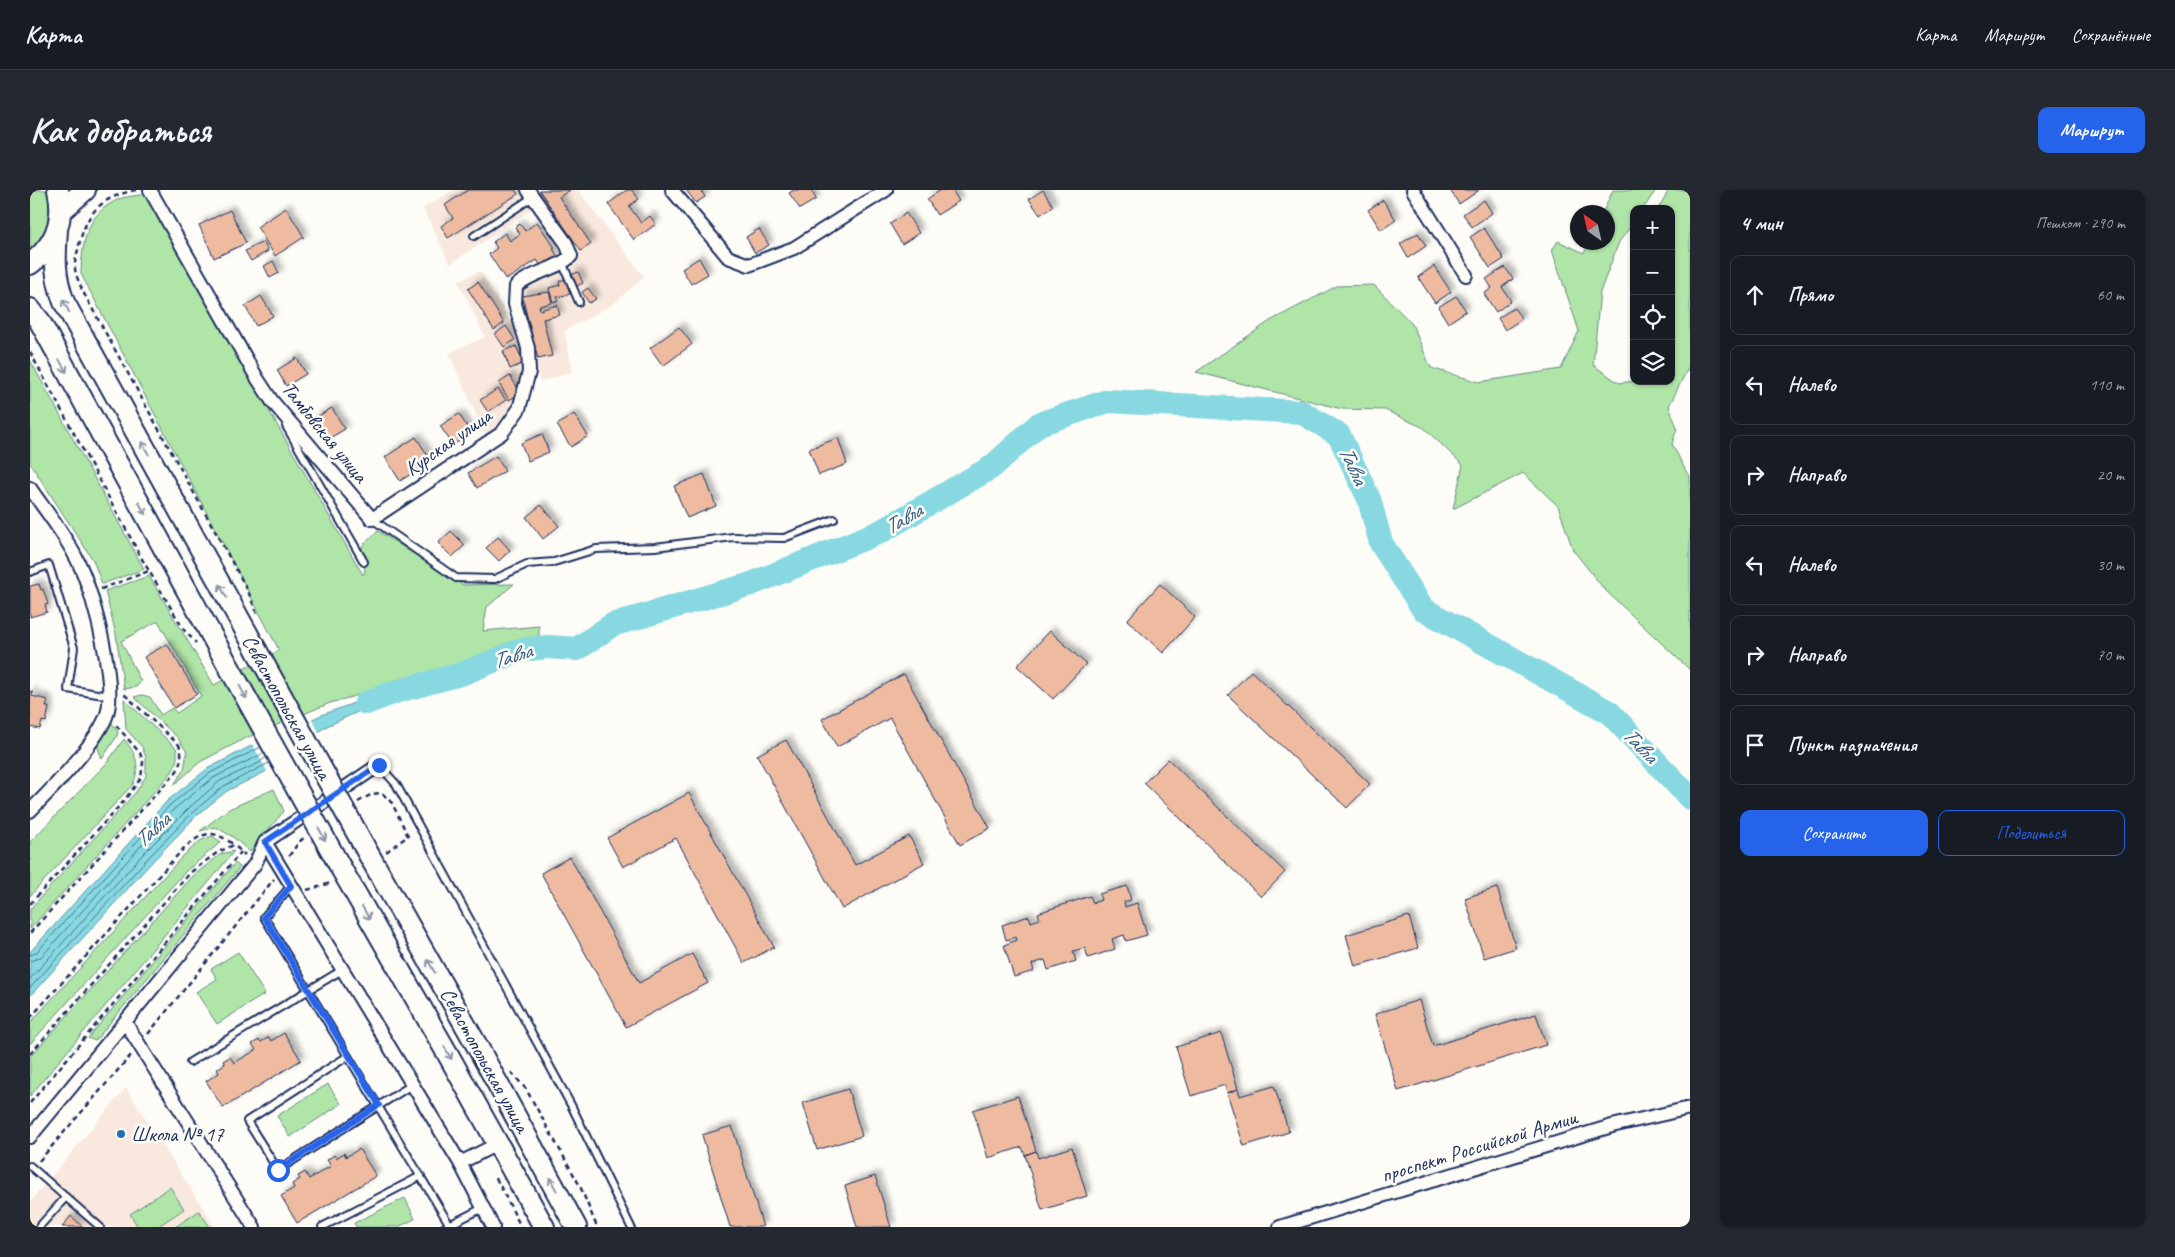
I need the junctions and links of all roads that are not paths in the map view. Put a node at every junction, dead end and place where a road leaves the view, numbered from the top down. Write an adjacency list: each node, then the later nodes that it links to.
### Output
1 (58, 190): 8 (main road)
2 (85, 190): 8 (main road)
3 (150, 190): 16 (street, Тамбовская улица)
4 (672, 190): 5 (street)
5 (886, 190)
6 (1413, 190): 13 (street)
7 (530, 193): 10 (lane); 11 (street)
8 (61, 211): 9 (main road)
9 (57, 230): 12 (main road); 49 (main road, Севастопольская улица, one-way to 9, bridge)
10 (474, 236)
11 (562, 262): 14 (lane); 18 (street, Курская улица)
12 (30, 264)
13 (1466, 275)
14 (579, 302)
15 (30, 309): 36 (main road, Севастопольская улица, one-way to 36, bridge)
16 (272, 401): 18 (street, Тамбовская улица); 20 (lane)
17 (30, 488): 22 (street)
18 (372, 519): 19 (lane, Тамбовская улица)
19 (834, 520)
20 (364, 562)
21 (30, 572): 22 (lane)
22 (109, 696): 24 (street)
23 (379, 765): 25 (street); 50 (lane)
24 (30, 812)
25 (265, 842): 26 (street); 29 (street)
26 (291, 886): 27 (street); 28 (lane)
27 (342, 970): 28 (lane); 32 (street)
28 (308, 989): 30 (lane); 31 (lane)
29 (125, 1022): 35 (street); 45 (street)
30 (348, 1056): 33 (lane); 33 (lane)
31 (190, 1062)
32 (413, 1084): 33 (lane); 37 (street)
33 (379, 1105): 39 (lane)
34 (1690, 1108): 51 (street, проспект Российской Армии)
35 (30, 1137)
36 (499, 1143): 37 (street); 48 (main road, Севастопольская улица)
37 (460, 1163): 41 (street)
38 (32, 1167): 40 (lane)
39 (421, 1176): 42 (lane); 46 (lane)
40 (66, 1196): 43 (lane); 44 (lane)
41 (483, 1208): 42 (lane); 47 (street)
42 (449, 1226)
43 (38, 1227)
44 (100, 1227)
45 (254, 1227)
46 (322, 1227)
47 (493, 1227)
48 (544, 1227)
49 (576, 1227)
50 (631, 1227)
51 (1280, 1227)

